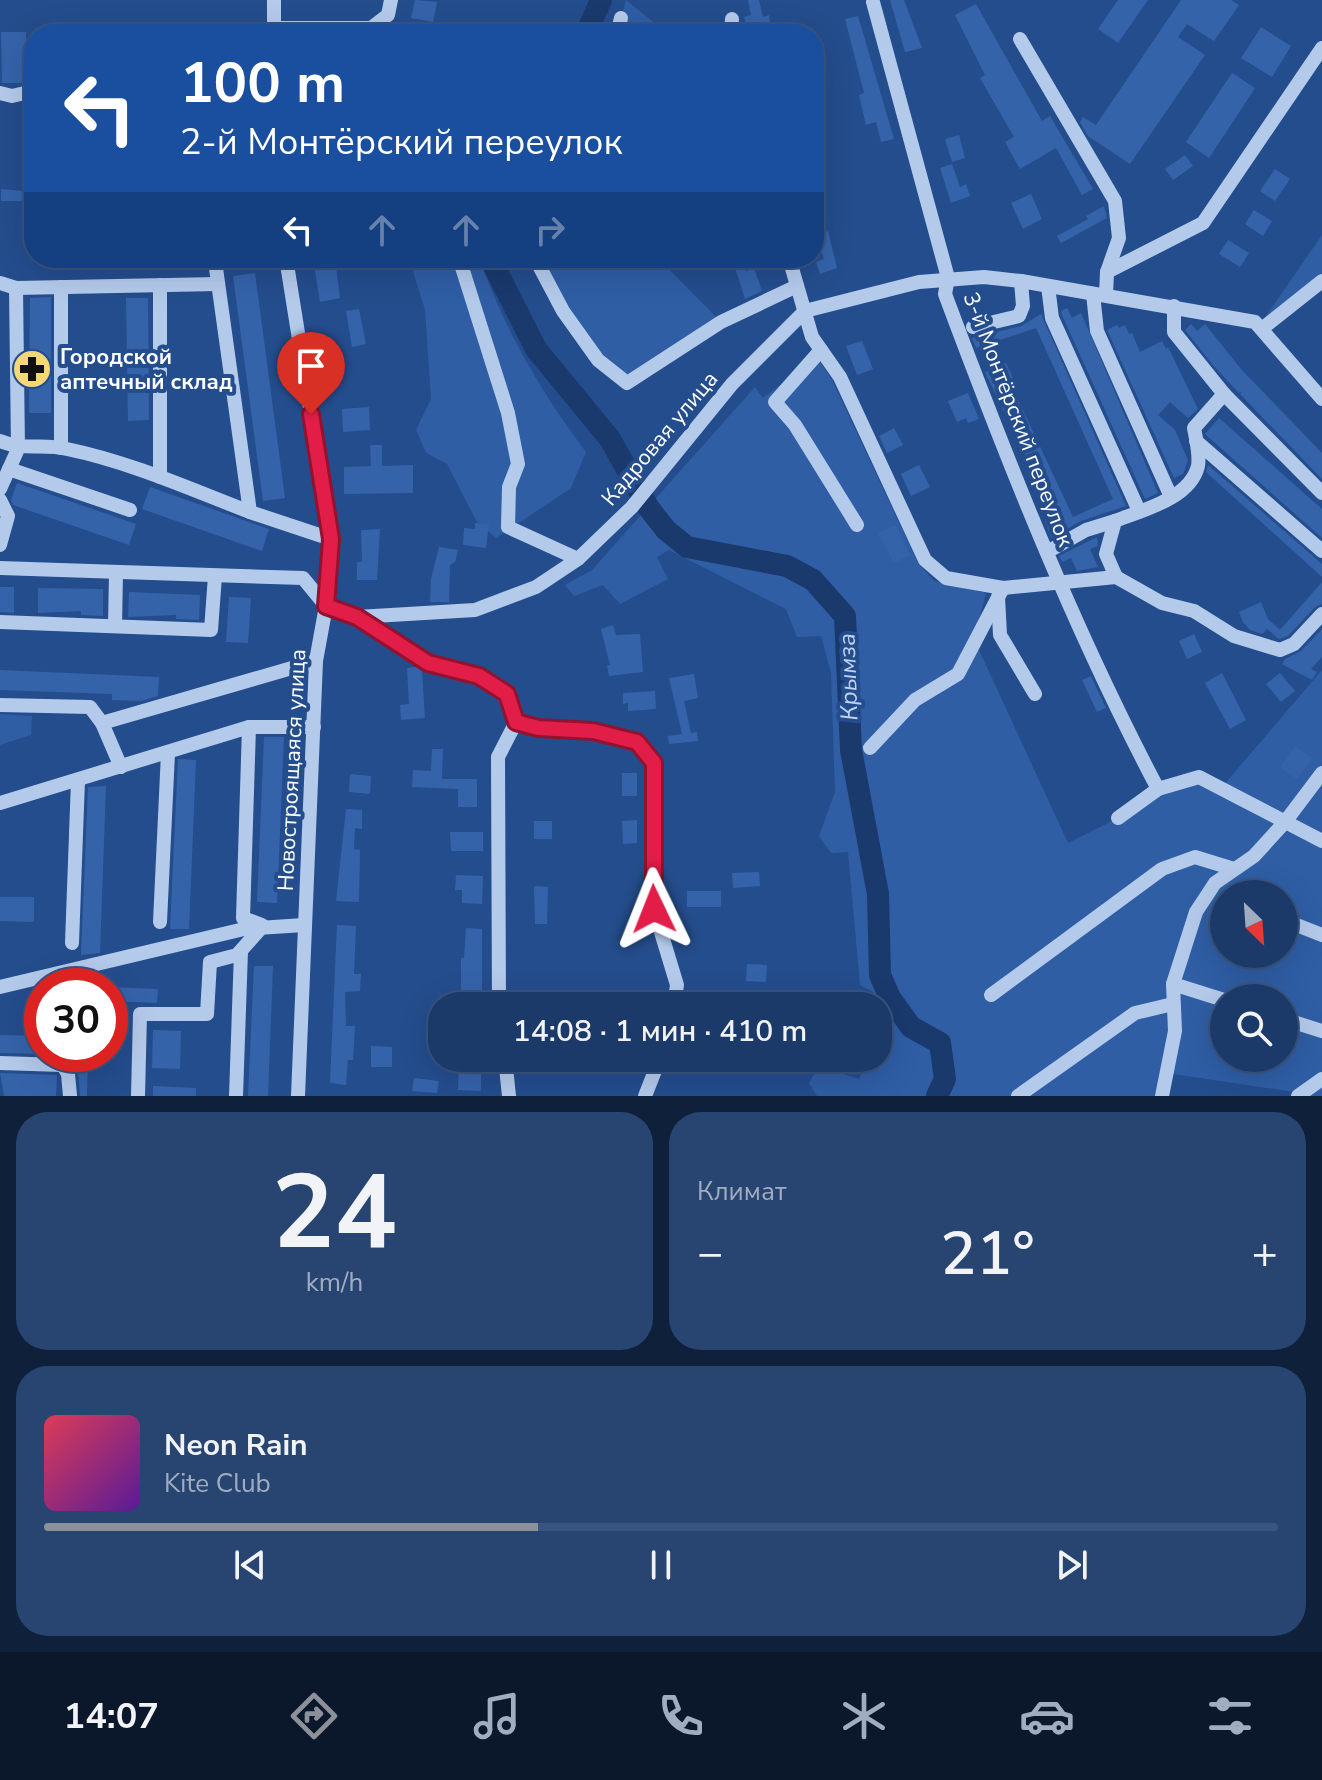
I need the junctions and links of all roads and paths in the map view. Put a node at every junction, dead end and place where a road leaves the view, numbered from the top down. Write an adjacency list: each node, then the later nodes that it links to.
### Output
1 (274, 0): 5 (street)
2 (391, 0): 6 (street)
3 (873, 2): 18 (street, 3-й Монтёрский переулок)
4 (621, 18): 7 (street)
5 (274, 24)
6 (376, 24)
7 (620, 24)
8 (1020, 39): 17 (street)
9 (1322, 48): 17 (street)
10 (24, 92): 11 (street)
11 (0, 93)
12 (216, 268): 22 (street)
13 (288, 268): 52 (street, Новостроящаяся улица)
14 (462, 268): 56 (street)
15 (540, 268): 24 (street)
16 (792, 268): 24 (street)
17 (1107, 272): 28 (street)
18 (948, 278): 19 (street); 30 (street); 55 (street, 3-й Монтёрский переулок)
19 (1021, 281): 25 (street); 31 (street)
20 (1322, 281): 32 (street)
21 (0, 283): 27 (street)
22 (218, 284): 23 (street); 48 (street)
23 (160, 285): 26 (street); 41 (street)
24 (797, 286): 30 (street)
25 (1048, 286): 28 (street); 47 (street)
26 (61, 287): 27 (street); 38 (street)
27 (16, 288): 39 (street)
28 (1099, 294): 29 (street); 44 (street)
29 (1174, 306): 32 (street); 35 (street)
30 (805, 311): 33 (street); 56 (street, Кадровая улица)
31 (973, 327)
32 (1263, 328): 34 (street)
33 (821, 350): 51 (street); 62 (street)
34 (1319, 390)
35 (1224, 394): 37 (street); 43 (street)
36 (0, 441): 39 (street)
37 (1196, 441): 44 (street); 54 (street)
38 (61, 448): 39 (street); 41 (street)
39 (18, 449): 40 (street)
40 (9, 469): 42 (street); 46 (street)
41 (160, 477): 48 (street)
42 (0, 489)
43 (1322, 493)
44 (1171, 497): 47 (street)
45 (0, 500): 49 (street)
46 (130, 510)
47 (1139, 511): 50 (street)
48 (250, 512): 52 (street)
49 (4, 514): 53 (street)
50 (1115, 521): 55 (street); 60 (street)
51 (857, 525)
52 (331, 539): 63 (street, Новостроящаяся улица)
53 (0, 545)
54 (1322, 551)
55 (1047, 552): 61 (street, 3-й Монтёрский переулок)
56 (578, 559): 65 (street, Кадровая улица)
57 (1, 565): 58 (street, Кадровая улица)
58 (116, 573): 59 (street, Кадровая улица); 67 (street)
59 (215, 576): 63 (street, Кадровая улица); 67 (street)
60 (1116, 577): 61 (street); 64 (street)
61 (1060, 582): 62 (street); 80 (street, 3-й Монтёрский переулок)
62 (1000, 592): 69 (street); 75 (street)
63 (326, 606): 65 (street, Кадровая улица); 68 (street, Новостроящаяся улица)
64 (1322, 614)
65 (357, 617): 71 (street)
66 (0, 622): 67 (street)
67 (115, 626)
68 (316, 661): 72 (street); 74 (street, Новостроящаяся улица)
69 (1035, 694)
70 (0, 705): 72 (street)
71 (516, 722): 99 (street); 100 (street)
72 (102, 723): 77 (street)
73 (249, 727): 74 (street); 76 (street); 91 (street)
74 (314, 727): 89 (street, Новостроящаяся улица)
75 (870, 748)
76 (168, 753): 77 (street); 88 (street)
77 (121, 767): 79 (street)
78 (1322, 773): 83 (street)
79 (78, 780): 81 (street); 93 (street)
80 (1158, 789): 82 (street); 83 (street)
81 (0, 803)
82 (1118, 818)
83 (1285, 822): 84 (street); 85 (street)
84 (1322, 841)
85 (1234, 869): 86 (street); 101 (street)
86 (1226, 880)
87 (1210, 899): 97 (street)
88 (160, 922)
89 (304, 925): 91 (street); 115 (street, Новостроящаяся улица)
90 (1298, 926): 92 (street)
91 (265, 928): 94 (street); 95 (street)
92 (1322, 935)
93 (72, 943)
94 (241, 951): 113 (street); 114 (street)
95 (85, 968)
96 (24, 984): 98 (street)
97 (1173, 984): 102 (street); 103 (street)
98 (0, 987)
99 (499, 992)
100 (676, 992)
101 (991, 995)
102 (1210, 996)
103 (1173, 1004): 118 (street); 119 (street)
104 (1298, 1023): 105 (street)
105 (1322, 1031)
106 (24, 1062): 107 (street)
107 (0, 1063)
108 (67, 1072): 112 (street)
109 (506, 1072): 116 (street)
110 (654, 1072): 117 (street)
111 (1322, 1079): 120 (street)
112 (70, 1096)
113 (138, 1096)
114 (236, 1096)
115 (298, 1096)
116 (509, 1096)
117 (645, 1096)
118 (1018, 1096)
119 (1162, 1096)
120 (1298, 1096)

